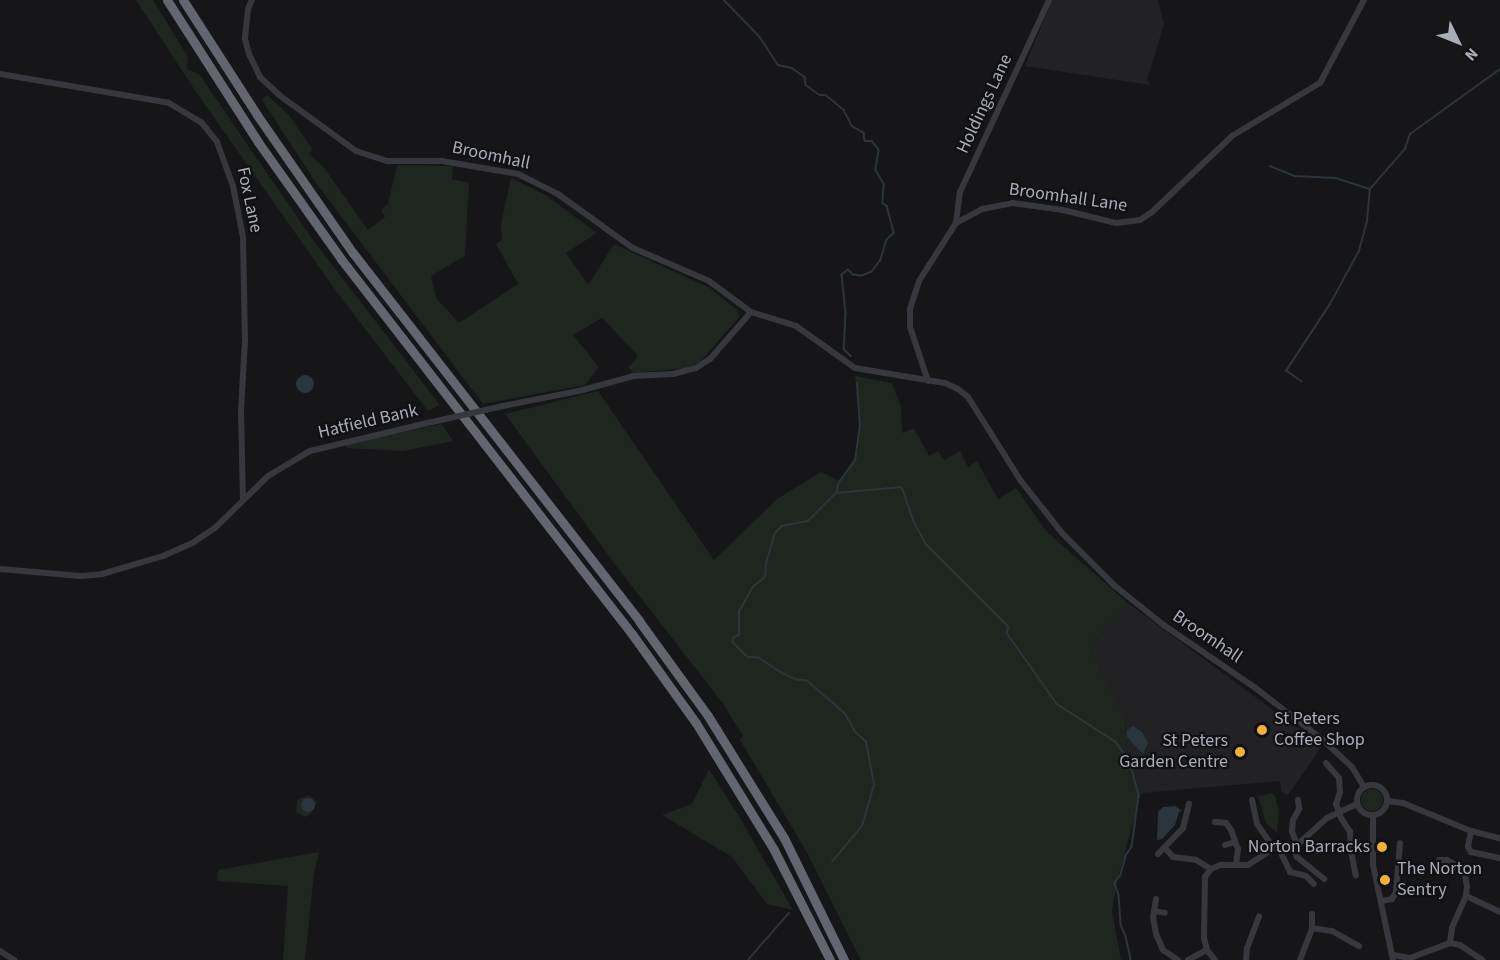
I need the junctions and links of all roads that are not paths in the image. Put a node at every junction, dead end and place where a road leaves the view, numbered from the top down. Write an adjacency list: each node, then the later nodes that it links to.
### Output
1 (167, 0): 56 (highway)
2 (183, 0): 57 (highway)
3 (252, 0): 8 (street, Broomhall)
4 (1049, 0): 7 (street, Holdings Lane)
5 (1364, 0): 7 (street, Broomhall Lane)
6 (0, 74): 10 (street, Fox Lane)
7 (956, 223): 9 (street, Broomhall Lane)
8 (751, 312): 9 (street, Broomhall); 10 (street, Hatfield Bank, bridge)
9 (928, 381): 13 (street, Broomhall)
10 (243, 500): 11 (street, Hatfield Bank)
11 (0, 569)
12 (1326, 763): 19 (street)
13 (1364, 787): 16 (street); 18 (street)
14 (1252, 800): 28 (street)
15 (1298, 800): 27 (street)
16 (1387, 801): 20 (street); 22 (street)
17 (1189, 804): 29 (street)
18 (1357, 804): 19 (street); 20 (street)
19 (1338, 812): 27 (street); 35 (street)
20 (1373, 815): 40 (street)
21 (1215, 822): 24 (street)
22 (1471, 831): 23 (street); 31 (street)
23 (1500, 838)
24 (1235, 842): 26 (street); 33 (street)
25 (1400, 843): 40 (street)
26 (1225, 845)
27 (1294, 846): 28 (street); 36 (street)
28 (1276, 847): 33 (street); 37 (street)
29 (1165, 849): 30 (street); 34 (street)
30 (1158, 854)
31 (1500, 858)
32 (1439, 860): 38 (street)
33 (1236, 865): 34 (street)
34 (1211, 869): 42 (street)
35 (1356, 876)
36 (1324, 879)
37 (1314, 884)
38 (1466, 896): 43 (street); 49 (street)
39 (1156, 899): 41 (street)
40 (1381, 901): 54 (street)
41 (1154, 911): 44 (street); 58 (street)
42 (1206, 912): 45 (street); 51 (street)
43 (1500, 912)
44 (1165, 913)
45 (1214, 914)
46 (1312, 914): 48 (street)
47 (1260, 916): 61 (street)
48 (1312, 928): 50 (street); 62 (street)
49 (1450, 943): 53 (street); 64 (street)
50 (1359, 946)
51 (1207, 950): 59 (street); 60 (street)
52 (0, 951): 55 (street)
53 (1429, 953): 54 (street); 63 (street)
54 (1393, 957)
55 (14, 960)
56 (830, 960)
57 (844, 960)
58 (1178, 960)
59 (1188, 960)
60 (1215, 960)
61 (1246, 960)
62 (1300, 960)
63 (1434, 960)
64 (1482, 960)

